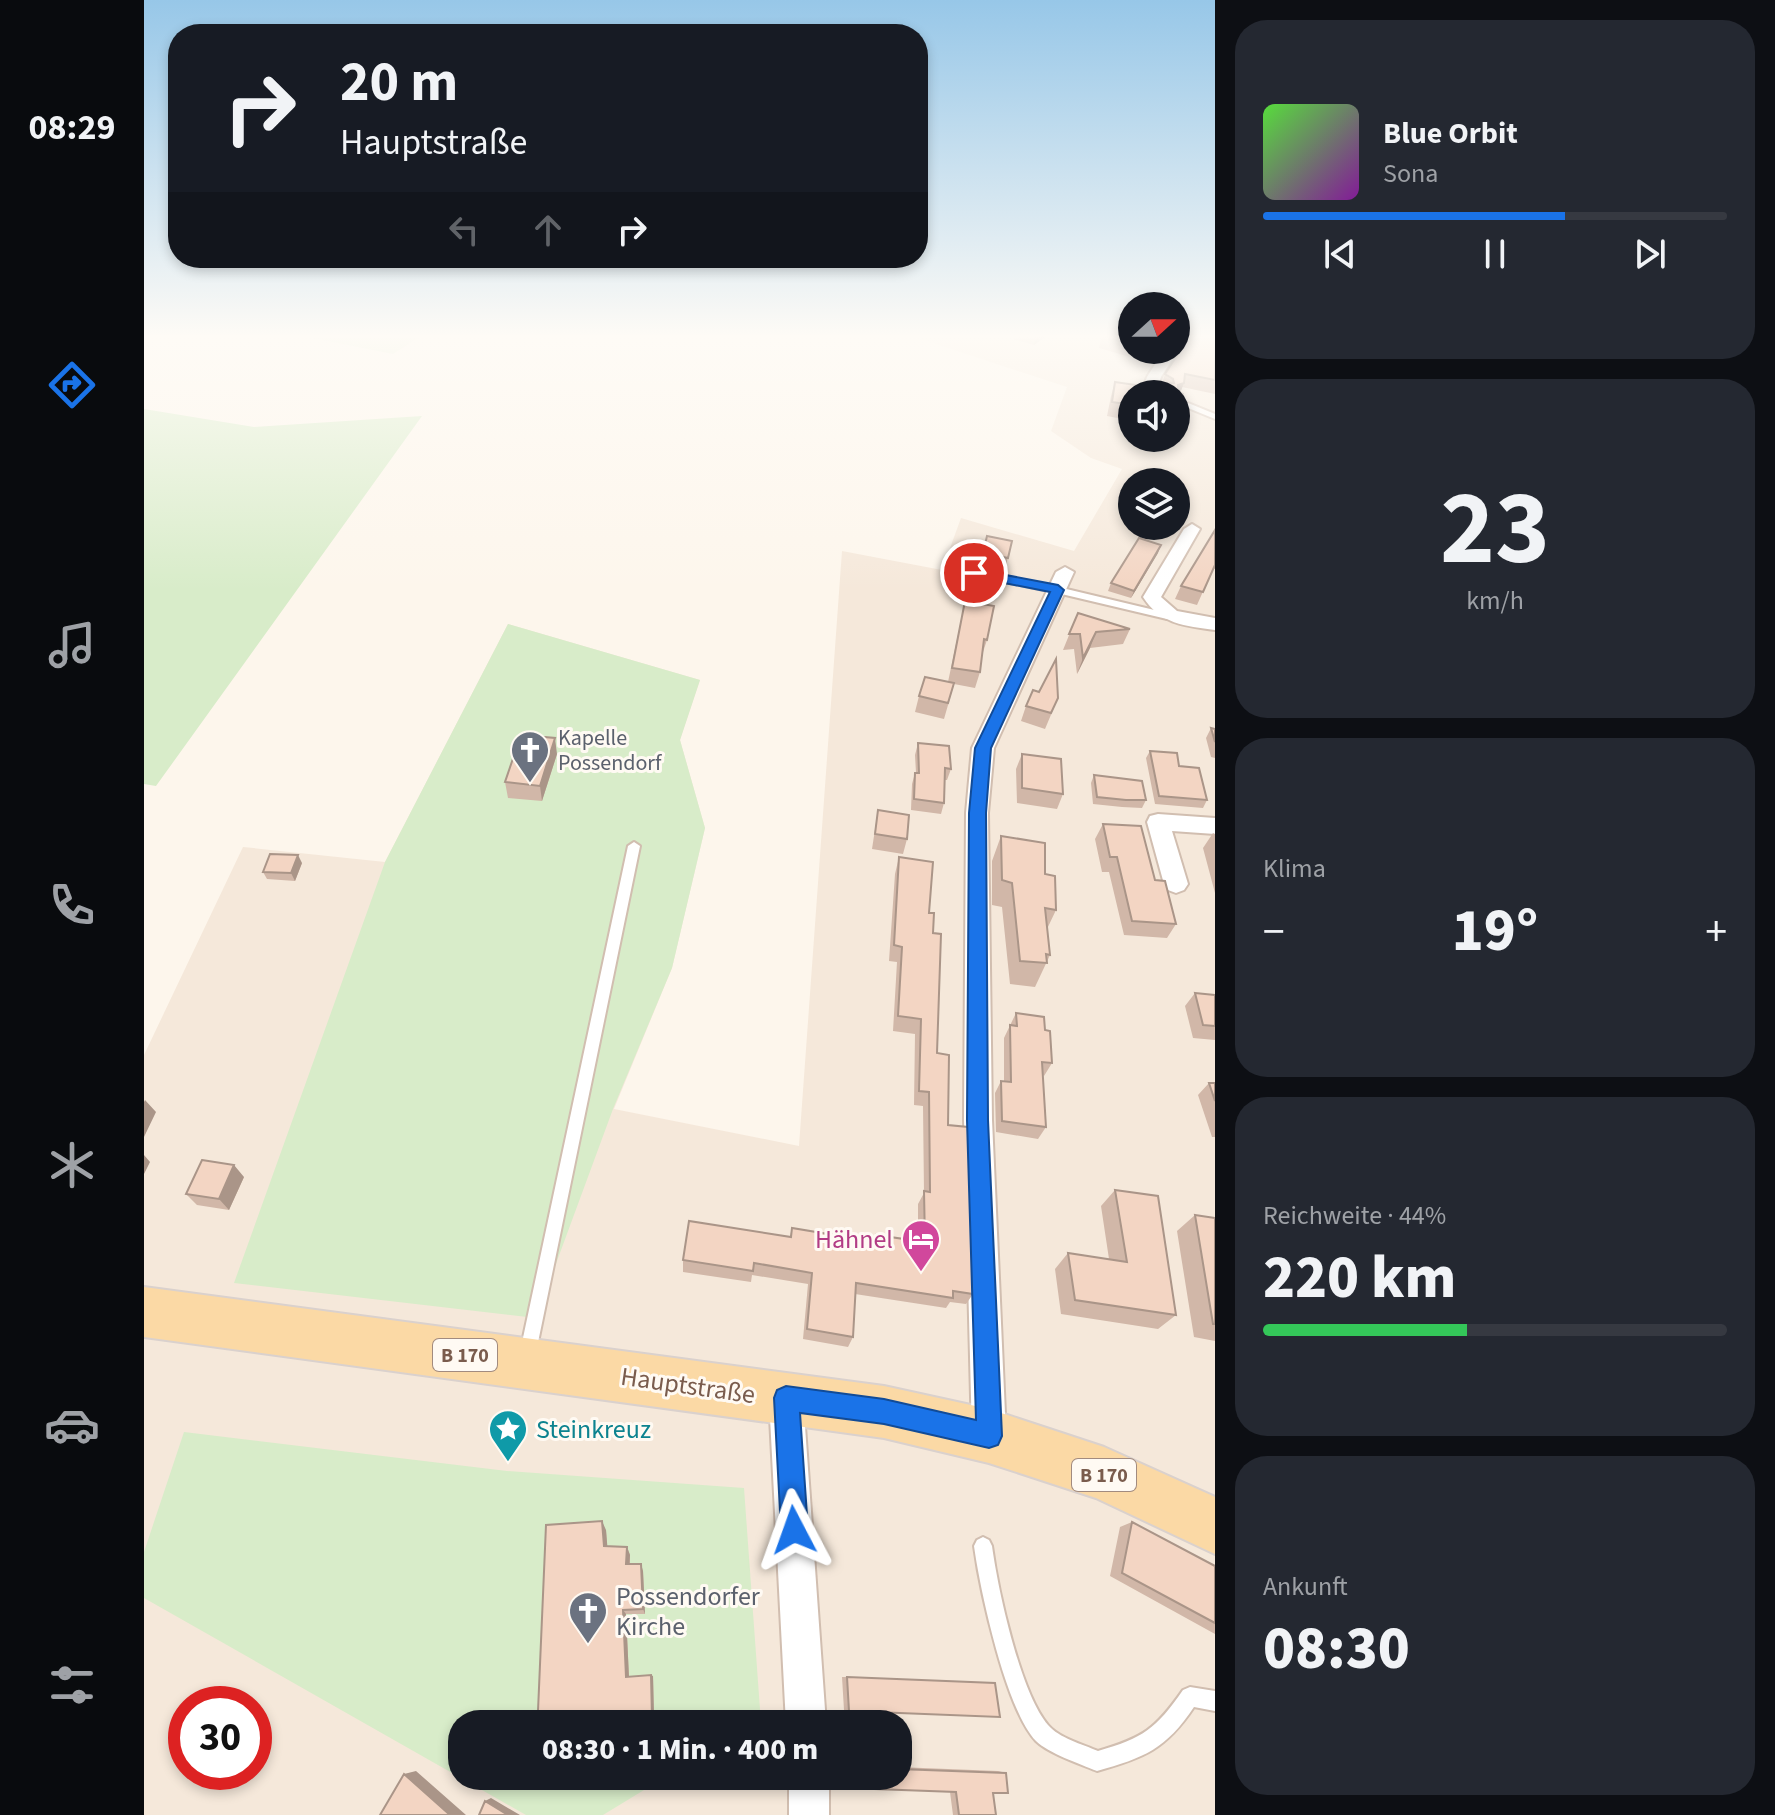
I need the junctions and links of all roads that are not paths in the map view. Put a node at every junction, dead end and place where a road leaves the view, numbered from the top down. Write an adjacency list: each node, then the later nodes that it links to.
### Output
1 (1192, 529): 4 (street)
2 (974, 573): 3 (lane)
3 (1060, 584): 4 (lane); 12 (street)
4 (1167, 616): 5 (street)
5 (1215, 624)
6 (1215, 826): 8 (street)
7 (634, 846): 10 (lane)
8 (1176, 884)
9 (144, 1312): 10 (main road, Hauptstraße / B 170)
10 (526, 1363): 11 (main road, Hauptstraße / B 170)
11 (786, 1398): 12 (main road, Hauptstraße / B 170); 16 (street)
12 (989, 1436): 13 (main road, Hauptstraße / B 170)
13 (1215, 1526)
14 (983, 1546): 15 (lane)
15 (1215, 1701)
16 (805, 1710)
17 (809, 1790): 18 (street)
18 (809, 1815)

